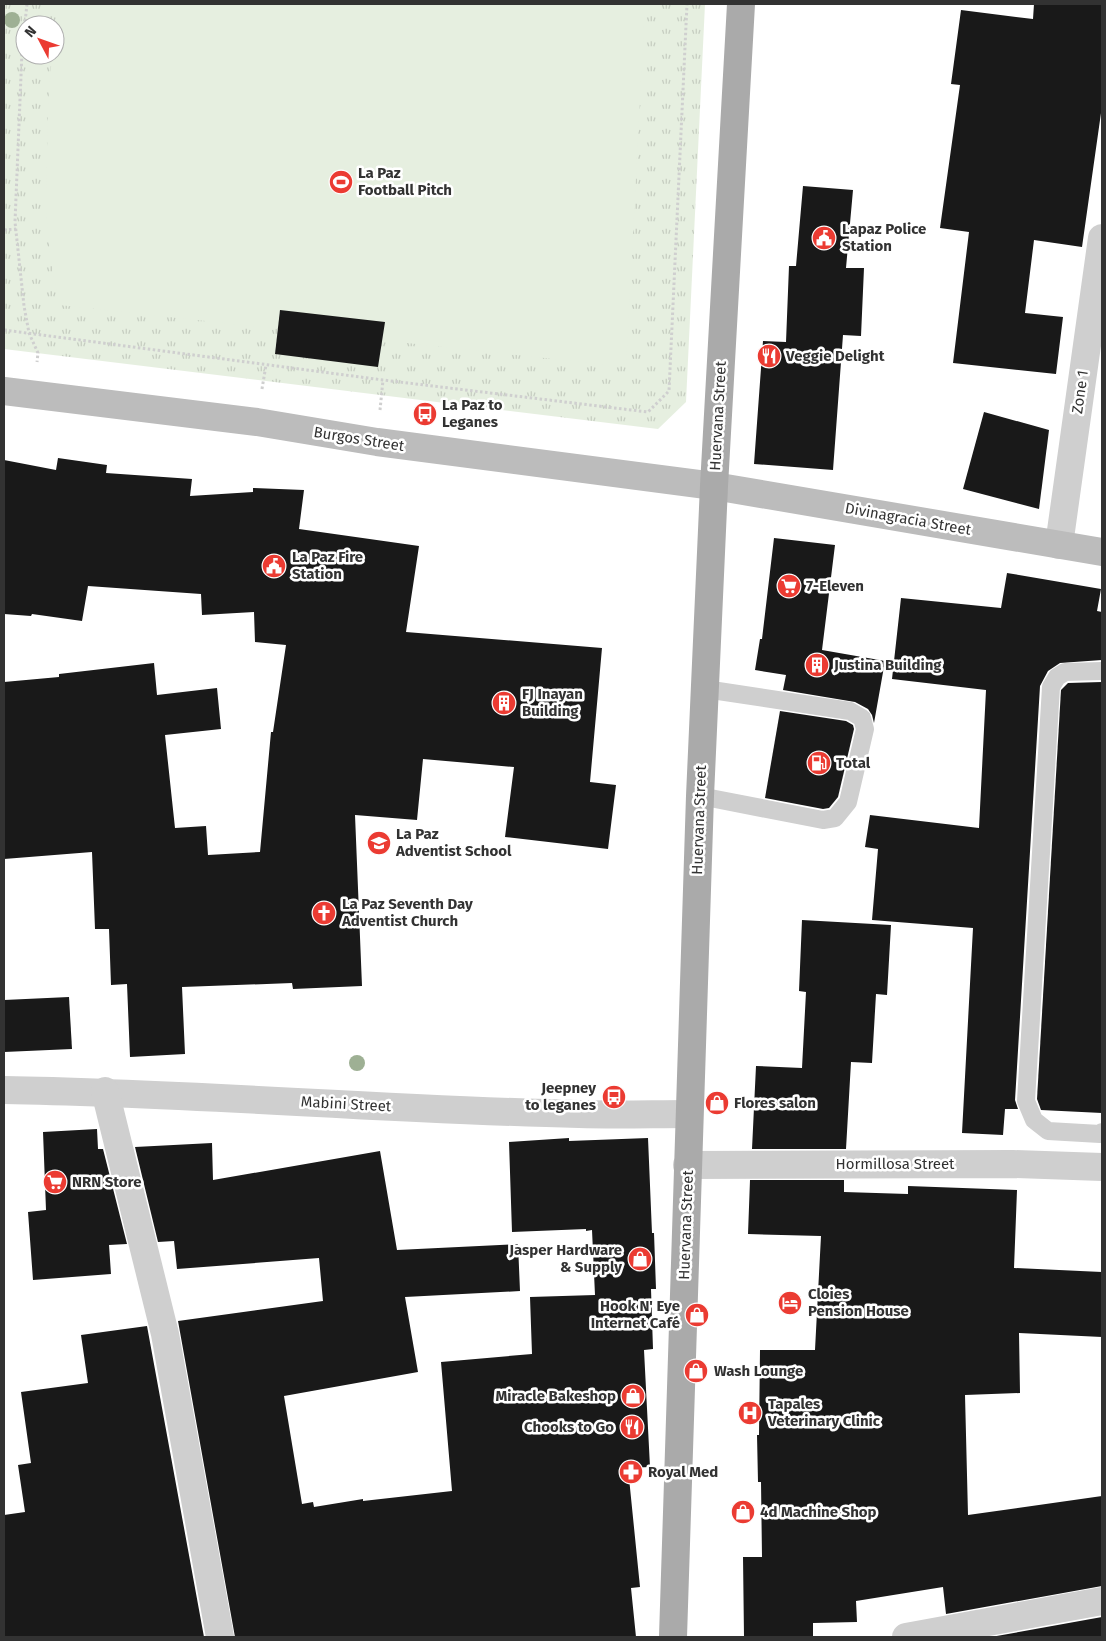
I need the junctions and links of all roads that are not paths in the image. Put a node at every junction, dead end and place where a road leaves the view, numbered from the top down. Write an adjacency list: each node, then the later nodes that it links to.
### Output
1 (741, 4): 4 (main road, Huervana Street)
2 (1102, 238): 5 (street, Zone 1)
3 (4, 391): 4 (main road, Burgos Street)
4 (714, 486): 5 (main road, Divinagracia Street); 8 (main road, Huervana Street)
5 (1059, 545): 6 (main road, Divinagracia Street)
6 (1102, 552)
7 (1102, 672): 13 (lane)
8 (704, 689): 9 (main road, Huervana Street); 9 (lane)
9 (700, 796): 12 (main road, Huervana Street)
10 (4, 1090): 11 (street, Mabini Street)
11 (105, 1091): 12 (street, Mabini Street); 17 (street)
12 (689, 1114): 14 (main road, Huervana Street)
13 (1102, 1132)
14 (687, 1165): 15 (street, Hormillosa Street); 18 (main road, Huervana Street)
15 (1102, 1167)
16 (1102, 1601): 19 (street)
17 (220, 1637)
18 (672, 1637)
19 (906, 1637)

